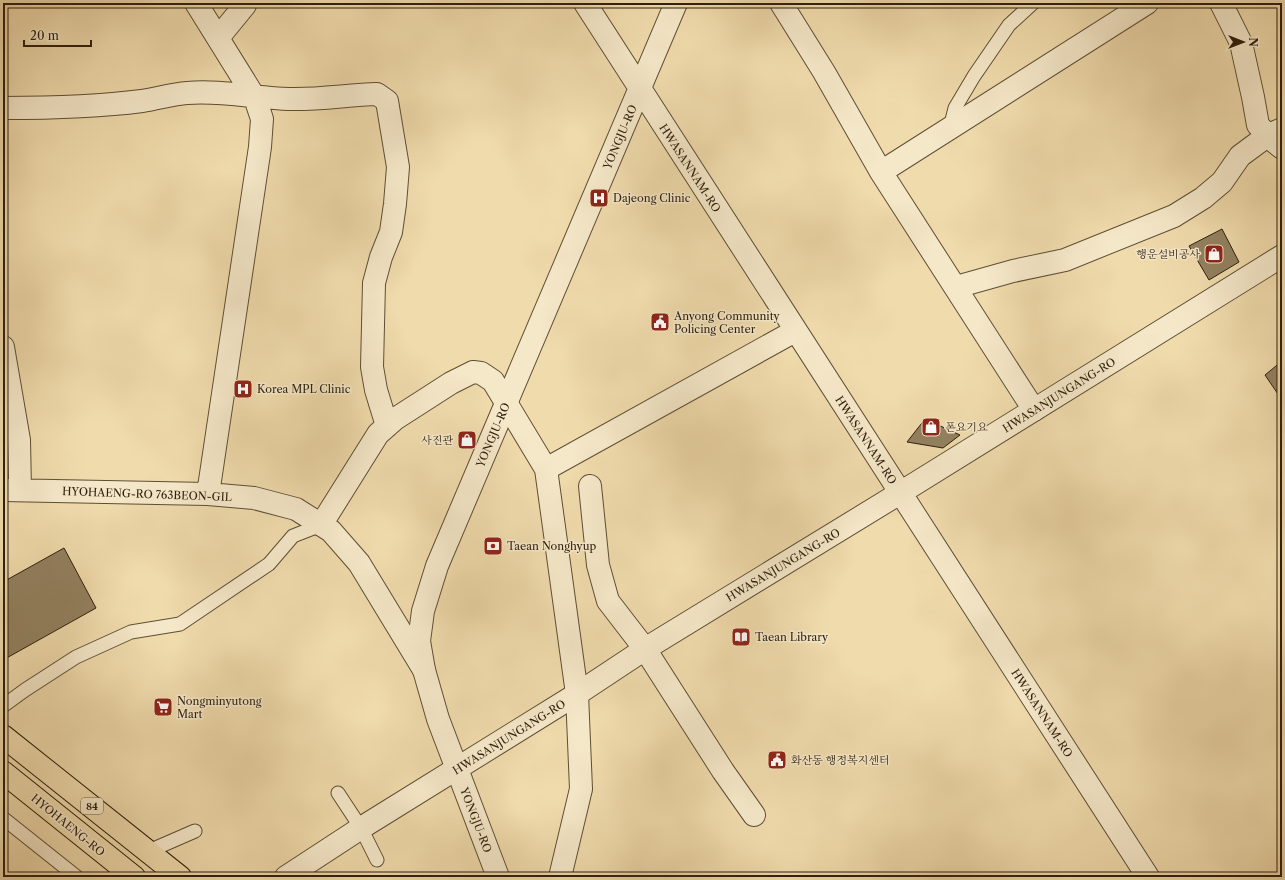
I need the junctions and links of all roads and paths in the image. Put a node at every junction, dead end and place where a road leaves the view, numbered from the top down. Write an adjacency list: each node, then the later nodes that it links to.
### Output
1 (196, 3): 9 (street)
2 (245, 3): 9 (street)
3 (585, 3): 10 (street, HWASANNAM-RO)
4 (676, 3): 10 (street, YONGJU-RO)
5 (781, 3): 15 (street)
6 (1033, 3): 13 (lane)
7 (1147, 3): 13 (street)
8 (1220, 3): 14 (street)
9 (218, 38): 11 (street)
10 (640, 89): 18 (street, HWASANNAM-RO); 20 (street, YONGJU-RO)
11 (255, 98): 12 (street); 22 (street); 26 (street)
12 (3, 108)
13 (950, 128): 15 (street)
14 (1277, 138): 17 (street)
15 (881, 172): 17 (street)
16 (1282, 256): 21 (street, HWASANJUNGANG-RO)
17 (956, 287): 21 (street)
18 (795, 331): 23 (street); 27 (street, HWASANNAM-RO)
19 (3, 347): 25 (street)
20 (507, 402): 22 (street); 23 (street); 30 (street, YONGJU-RO)
21 (1034, 410): 27 (street, HWASANJUNGANG-RO)
22 (387, 426): 28 (street)
23 (546, 469): 31 (street)
24 (590, 486): 29 (street)
25 (12, 490): 26 (street, HYOHAENG-RO 763BEON-GIL)
26 (208, 494): 28 (street, HYOHAENG-RO 763BEON-GIL)
27 (900, 494): 29 (street, HWASANJUNGANG-RO); 49 (street, HWASANNAM-RO)
28 (321, 525): 30 (street, HYOHAENG-RO 763BEON-GIL); 32 (lane)
29 (645, 648): 31 (street, HWASANJUNGANG-RO); 37 (street)
30 (424, 670): 34 (street, YONGJU-RO)
31 (577, 694): 34 (street, HWASANJUNGANG-RO); 48 (street)
32 (3, 706)
33 (3, 736): 41 (main road, 84)
34 (456, 769): 39 (street, HWASANJUNGANG-RO); 47 (street, YONGJU-RO)
35 (3, 772): 44 (main road, HYOHAENG-RO / 84)
36 (338, 793): 39 (lane)
37 (754, 815)
38 (3, 818): 43 (lane)
39 (361, 828): 42 (lane); 46 (street, HWASANJUNGANG-RO)
40 (194, 832): 41 (lane)
41 (149, 851): 45 (main road, 84)
42 (377, 860)
43 (78, 877)
44 (134, 877)
45 (180, 877)
46 (286, 877)
47 (498, 877)
48 (560, 877)
49 (1148, 877)

